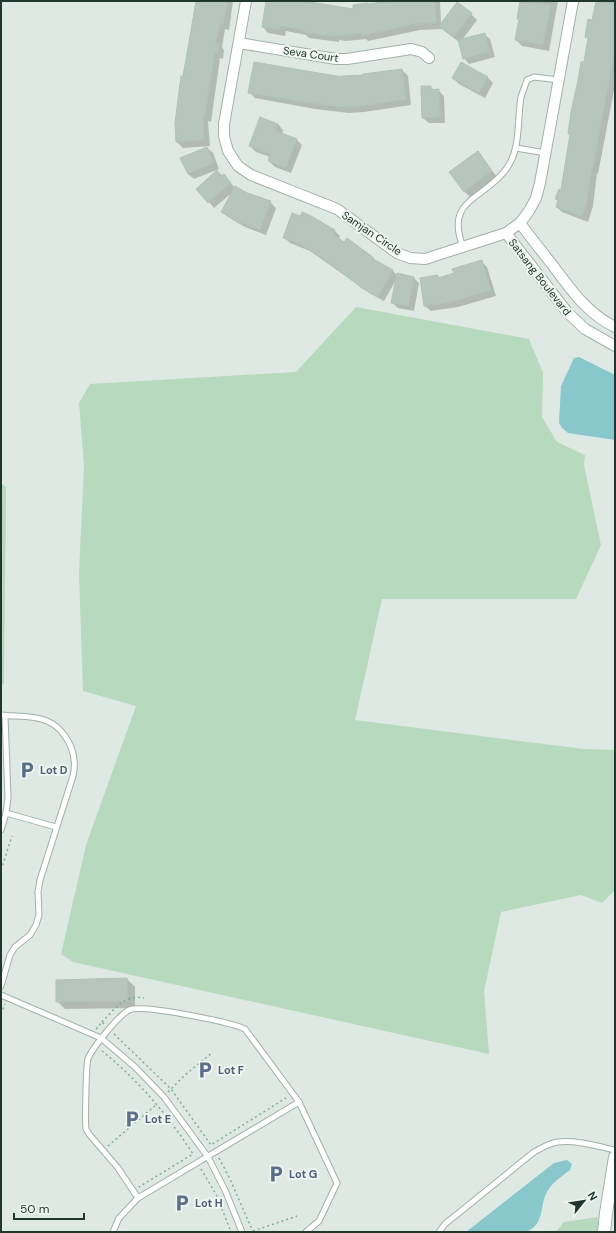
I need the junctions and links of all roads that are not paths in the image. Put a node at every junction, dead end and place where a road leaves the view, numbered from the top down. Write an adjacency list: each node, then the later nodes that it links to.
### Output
1 (246, 1): 3 (street, Samjan Circle)
2 (573, 1): 5 (street, Samjan Circle)
3 (239, 43): 4 (street, Seva Court); 10 (street, Samjan Circle)
4 (429, 58)
5 (559, 80): 6 (lane); 7 (street, Samjan Circle)
6 (516, 148): 7 (lane); 10 (lane)
7 (546, 153): 8 (street, Samjan Circle)
8 (520, 223): 9 (street, Samjan Circle); 11 (street, Satsang Boulevard)
9 (506, 233): 10 (street, Samjan Circle); 12 (street, Satsang Boulevard)
10 (463, 247)
11 (615, 327)
12 (615, 346)
13 (3, 715): 14 (lane); 15 (lane)
14 (6, 813): 15 (lane); 16 (lane)
15 (56, 827): 17 (lane)
16 (1, 830)
17 (1, 986)
18 (1, 995): 19 (lane)
19 (102, 1038): 20 (lane); 22 (lane); 24 (lane)
20 (299, 1102): 22 (lane); 27 (lane)
21 (615, 1150): 28 (lane)
22 (208, 1157): 24 (lane); 26 (lane)
23 (615, 1157): 29 (main road)
24 (138, 1198): 25 (lane)
25 (113, 1232)
26 (242, 1232)
27 (306, 1232)
28 (439, 1232)
29 (604, 1232)

